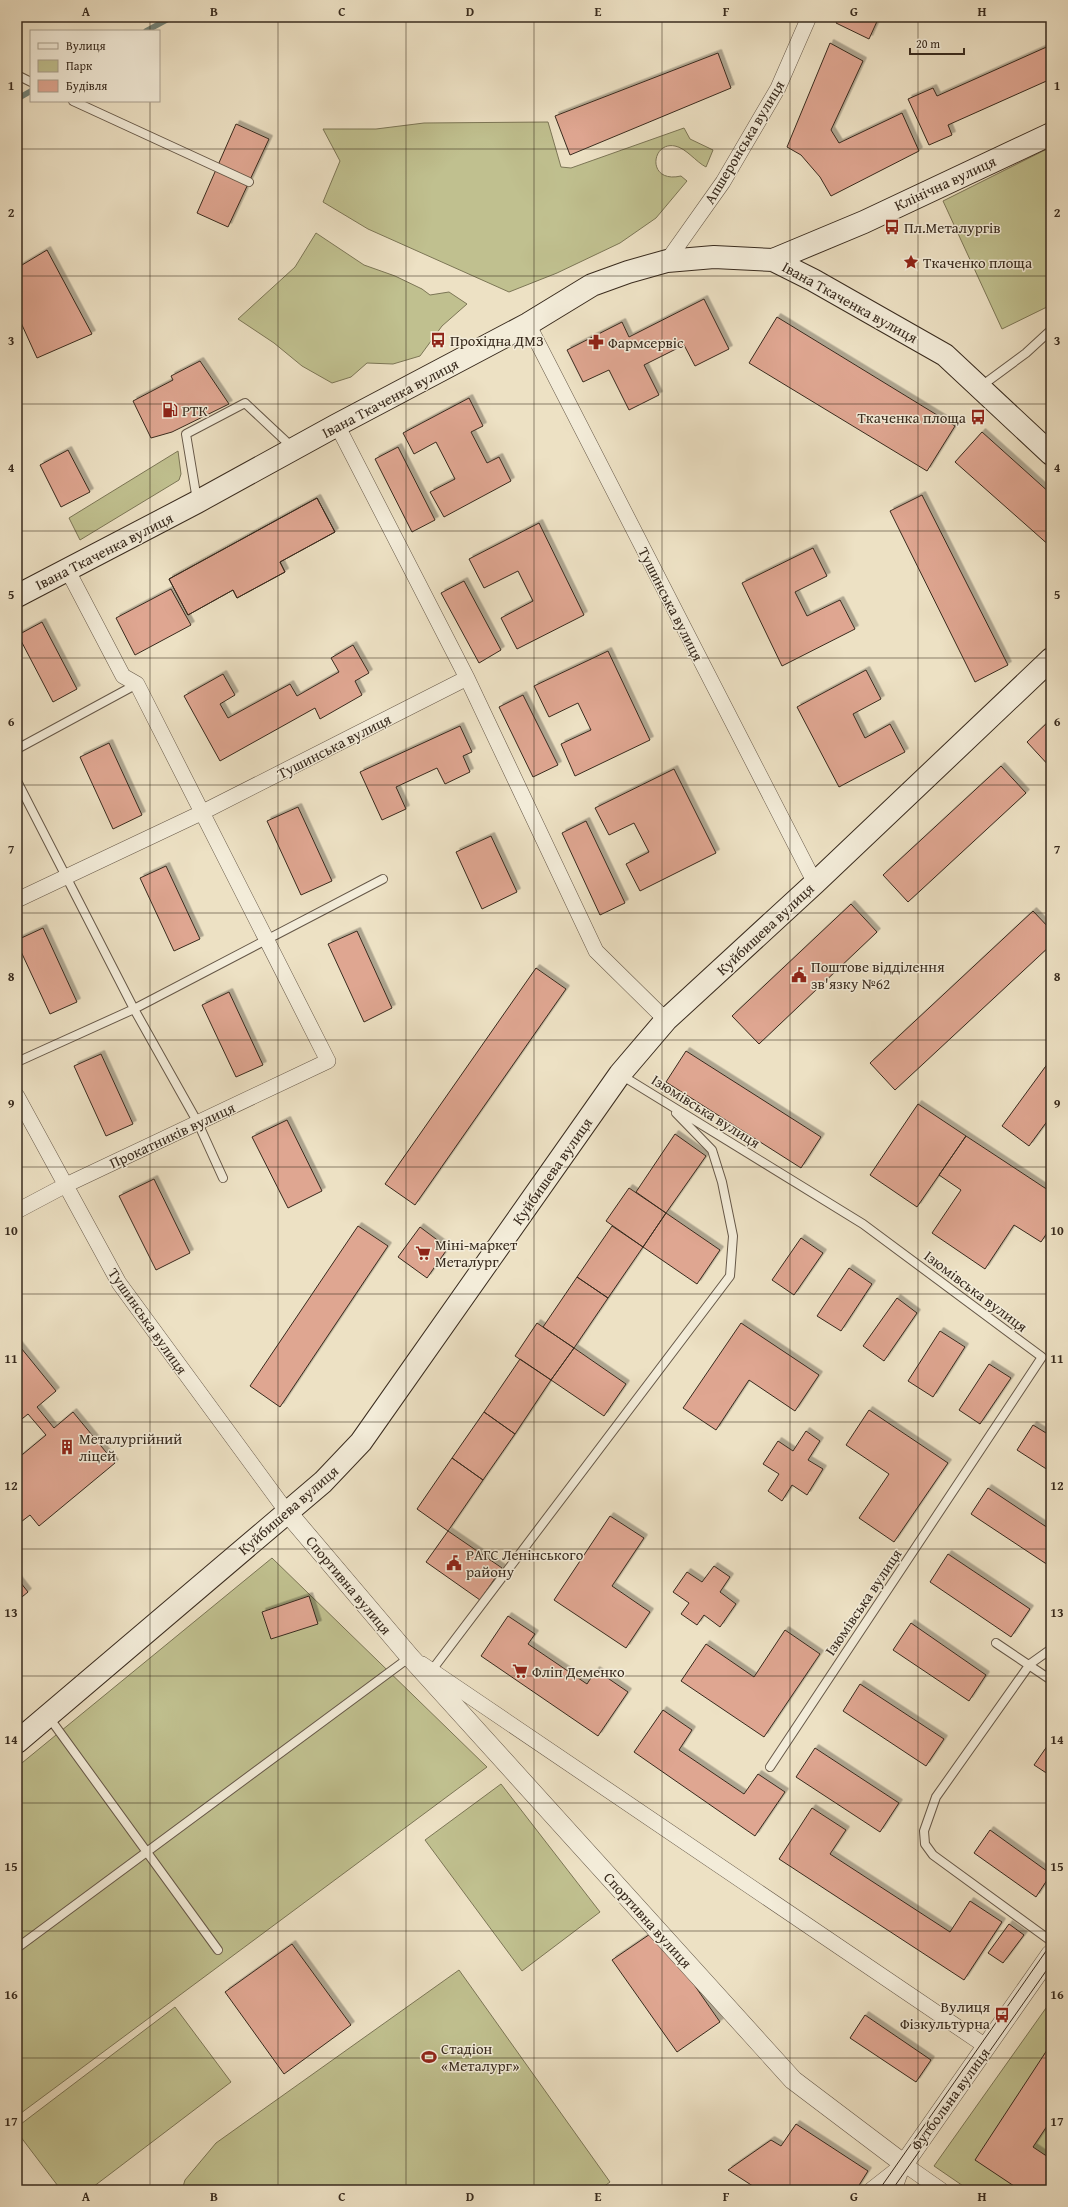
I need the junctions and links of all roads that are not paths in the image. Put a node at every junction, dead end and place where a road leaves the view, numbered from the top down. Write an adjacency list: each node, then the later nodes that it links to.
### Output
1 (809, 17): 8 (street, Апшеронська вулиця)
2 (17, 75): 3 (lane)
3 (30, 82)
4 (75, 102): 6 (lane)
5 (1051, 134): 7 (main road, Клінічна вулиця)
6 (249, 182)
7 (773, 260): 8 (main road, Івана Ткаченка вулиця); 11 (main road, Івана Ткаченка вулиця)
8 (666, 261): 9 (main road, Івана Ткаченка вулиця)
9 (528, 324): 12 (main road, Івана Ткаченка вулиця); 26 (street, Тушинська вулиця)
10 (1051, 330): 11 (lane)
11 (980, 388): 14 (main road, Івана Ткаченка вулиця)
12 (337, 425): 13 (main road, Івана Ткаченка вулиця); 19 (street)
13 (294, 449): 15 (main road, Івана Ткаченка вулиця); 15 (lane)
14 (1051, 454)
15 (197, 502): 16 (main road, Івана Ткаченка вулиця)
16 (68, 571): 17 (main road, Івана Ткаченка вулиця); 20 (street)
17 (17, 596)
18 (1051, 659): 26 (main road, Куйбишева вулиця)
19 (467, 678): 23 (street, Тушинська вулиця); 30 (street)
20 (136, 684): 21 (lane); 23 (street)
21 (17, 750)
22 (17, 781): 24 (lane)
23 (201, 813): 24 (street, Тушинська вулиця); 28 (street)
24 (66, 878): 27 (street, Тушинська вулиця); 29 (lane)
25 (383, 879): 28 (lane)
26 (815, 883): 30 (main road, Куйбишева вулиця)
27 (17, 900)
28 (266, 941): 29 (lane); 35 (street, Прокатників вулиця)
29 (134, 1009): 31 (lane); 35 (lane)
30 (666, 1020): 32 (main road, Куйбишева вулиця)
31 (17, 1062)
32 (620, 1074): 34 (lane, Ізюмівська вулиця); 39 (main road, Куйбишева вулиця)
33 (17, 1096): 37 (street, Тушинська вулиця)
34 (667, 1103): 44 (lane); 48 (lane, Ізюмівська вулиця)
35 (198, 1123): 36 (lane); 37 (street, Прокатників вулиця)
36 (223, 1178)
37 (66, 1185): 38 (street, Прокатників вулиця); 39 (street, Тушинська вулиця)
38 (17, 1211)
39 (287, 1512): 42 (street, Спортивна вулиця); 46 (main road, Куйбишева вулиця)
40 (996, 1642): 43 (lane)
41 (1051, 1649): 43 (lane)
42 (410, 1658): 44 (street, Спортивна вулиця); 49 (lane); 55 (street, Спортивна вулиця)
43 (1030, 1664): 45 (lane); 50 (lane)
44 (432, 1670): 54 (street, Спортивна вулиця)
45 (1051, 1680)
46 (48, 1716): 47 (main road, Куйбишева вулиця); 49 (lane)
47 (17, 1742)
48 (770, 1767)
49 (146, 1851): 51 (lane); 52 (lane)
50 (1051, 1941)
51 (17, 1948)
52 (218, 1950)
53 (1051, 1954): 54 (street, Футбольна вулиця)
54 (987, 2047): 55 (street, Футбольна вулиця)
55 (904, 2164): 56 (street, Футбольна вулиця); 57 (street, Футбольна вулиця); 58 (street)
56 (871, 2190)
57 (894, 2190)
58 (941, 2190)

